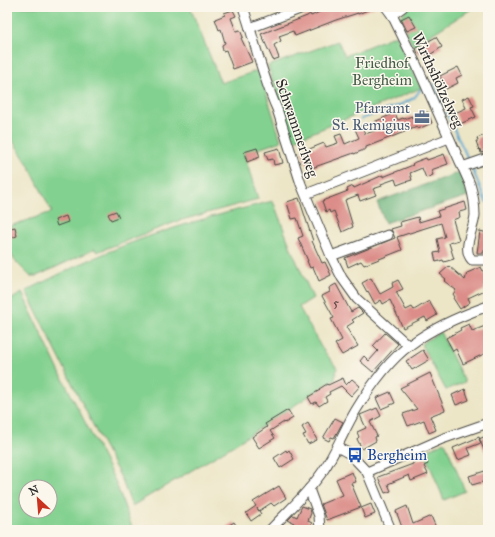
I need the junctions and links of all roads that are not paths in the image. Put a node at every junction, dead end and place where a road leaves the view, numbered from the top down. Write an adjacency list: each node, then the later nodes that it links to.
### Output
1 (243, 7): 6 (street, Schwammerlweg)
2 (304, 7): 6 (street)
3 (386, 7): 5 (street, Wirthshölzelweg)
4 (403, 7): 5 (street)
5 (392, 15): 7 (street, Wirthshölzelweg)
6 (250, 28): 10 (street, Schwammerlweg)
7 (449, 138): 9 (street, Wirthshölzelweg); 10 (street)
8 (488, 158): 9 (street)
9 (462, 167): 13 (street, Wirthshölzelweg)
10 (306, 194): 12 (street, Schwammerlweg)
11 (388, 234): 12 (street)
12 (331, 256): 15 (street, Schwammerlweg)
13 (488, 260)
14 (488, 306): 15 (street)
15 (409, 346): 17 (street)
16 (488, 423): 18 (street)
17 (337, 447): 18 (street); 19 (street)
18 (367, 472): 22 (street)
19 (309, 489): 20 (street); 21 (street)
20 (270, 530)
21 (320, 530)
22 (391, 530)

